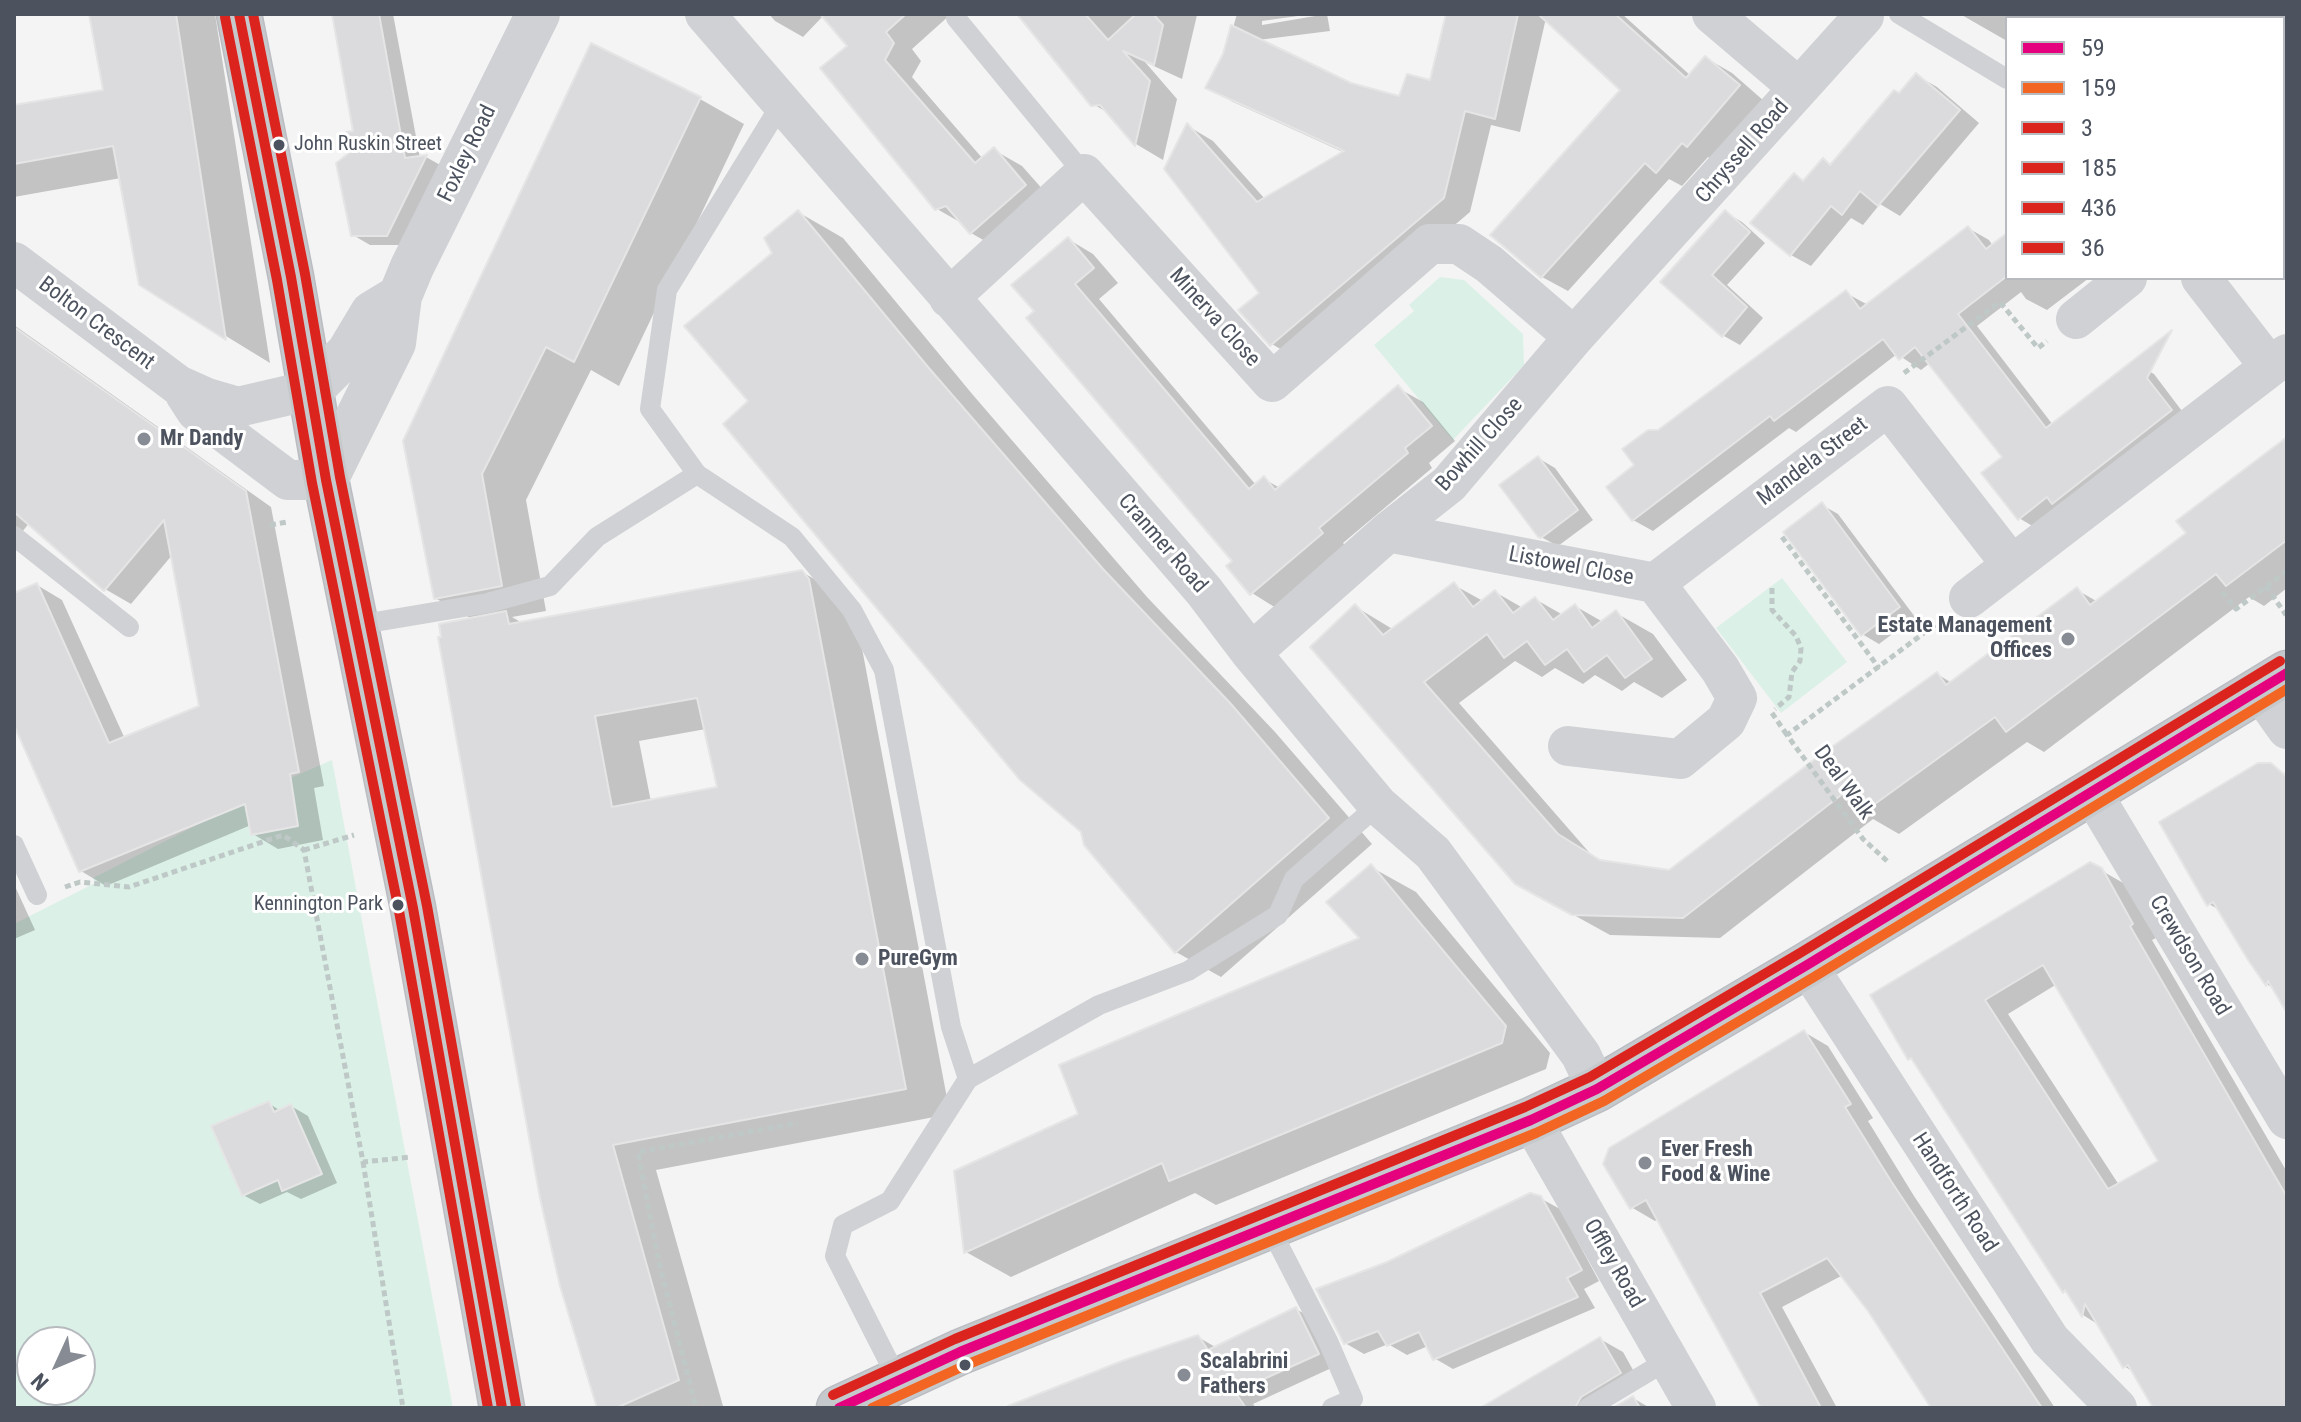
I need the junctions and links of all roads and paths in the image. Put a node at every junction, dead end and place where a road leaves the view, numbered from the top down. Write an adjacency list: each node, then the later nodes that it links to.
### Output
1 (239, 14): 21 (highway)
2 (538, 14): 15 (street, Foxley Road)
3 (705, 14): 9 (street, Cranmer Road)
4 (1712, 14): 8 (street, Chryssell Road)
5 (1882, 15): 7 (lane); 8 (street, Chryssell Road)
6 (956, 18): 10 (lane)
7 (2005, 78)
8 (1799, 88): 11 (street, Chryssell Road)
9 (783, 101): 16 (street, Cranmer Road); 23 (lane)
10 (1084, 174): 16 (street); 18 (street, Minerva Close)
11 (1687, 216): 18 (street, Bowhill Close)
12 (14, 262): 20 (street, Bolton Crescent)
13 (2125, 280): 17 (street)
14 (2203, 280): 19 (street)
15 (400, 296): 21 (street, Foxley Road); 24 (street, Foxley Road)
16 (949, 298): 38 (street, Cranmer Road)
17 (2076, 319): 22 (path)
18 (1574, 337): 26 (street, Bowhill Close)
19 (2278, 361): 28 (street)
20 (178, 385): 21 (street, Bolton Crescent); 24 (street, Bolton Crescent)
21 (311, 390): 24 (highway)
22 (1888, 406): 25 (street, Mandela Street); 28 (street, Mandela Street)
23 (697, 474): 36 (lane); 52 (lane)
24 (326, 480): 36 (highway)
25 (1757, 504): 30 (street, Mandela Street); 39 (path)
26 (1388, 532): 30 (street, Listowel Close); 38 (street, Bowhill Close)
27 (14, 536): 37 (lane)
28 (2011, 564): 34 (street)
29 (2287, 571): 31 (path)
30 (1655, 583): 43 (street, Listowel Close)
31 (2266, 586): 33 (path); 35 (path)
32 (1772, 588): 41 (path)
33 (2222, 592)
34 (1969, 598): 39 (path, Deal Walk)
35 (2286, 615)
36 (357, 625): 64 (highway)
37 (129, 627)
38 (1251, 653): 45 (street, Cranmer Road)
39 (1879, 668): 49 (path, Deal Walk)
40 (2274, 682): 42 (street); 44 (highway)
41 (1779, 706)
42 (2287, 729)
43 (1568, 746)
44 (2092, 793): 51 (highway); 54 (street, Crewdson Road)
45 (1378, 805): 52 (lane); 53 (street, Cranmer Road)
46 (354, 835): 48 (path)
47 (14, 845): 50 (lane)
48 (304, 850): 50 (path); 58 (path)
49 (1887, 861)
50 (37, 895)
51 (1807, 965): 53 (highway); 69 (street, Handforth Road)
52 (968, 1079): 61 (lane)
53 (1597, 1089): 55 (highway)
54 (2287, 1119)
55 (1531, 1120): 59 (highway); 60 (street, Offley Road)
56 (798, 1123): 62 (path)
57 (411, 1157): 58 (path)
58 (363, 1162): 63 (path)
59 (1269, 1226): 61 (highway); 66 (lane)
60 (1668, 1360): 67 (lane); 68 (street, Offley Road)
61 (898, 1380): 65 (highway)
62 (695, 1404)
63 (403, 1408)
64 (502, 1408)
65 (839, 1408)
66 (1332, 1408)
67 (1588, 1408)
68 (1696, 1408)
69 (2117, 1408)

